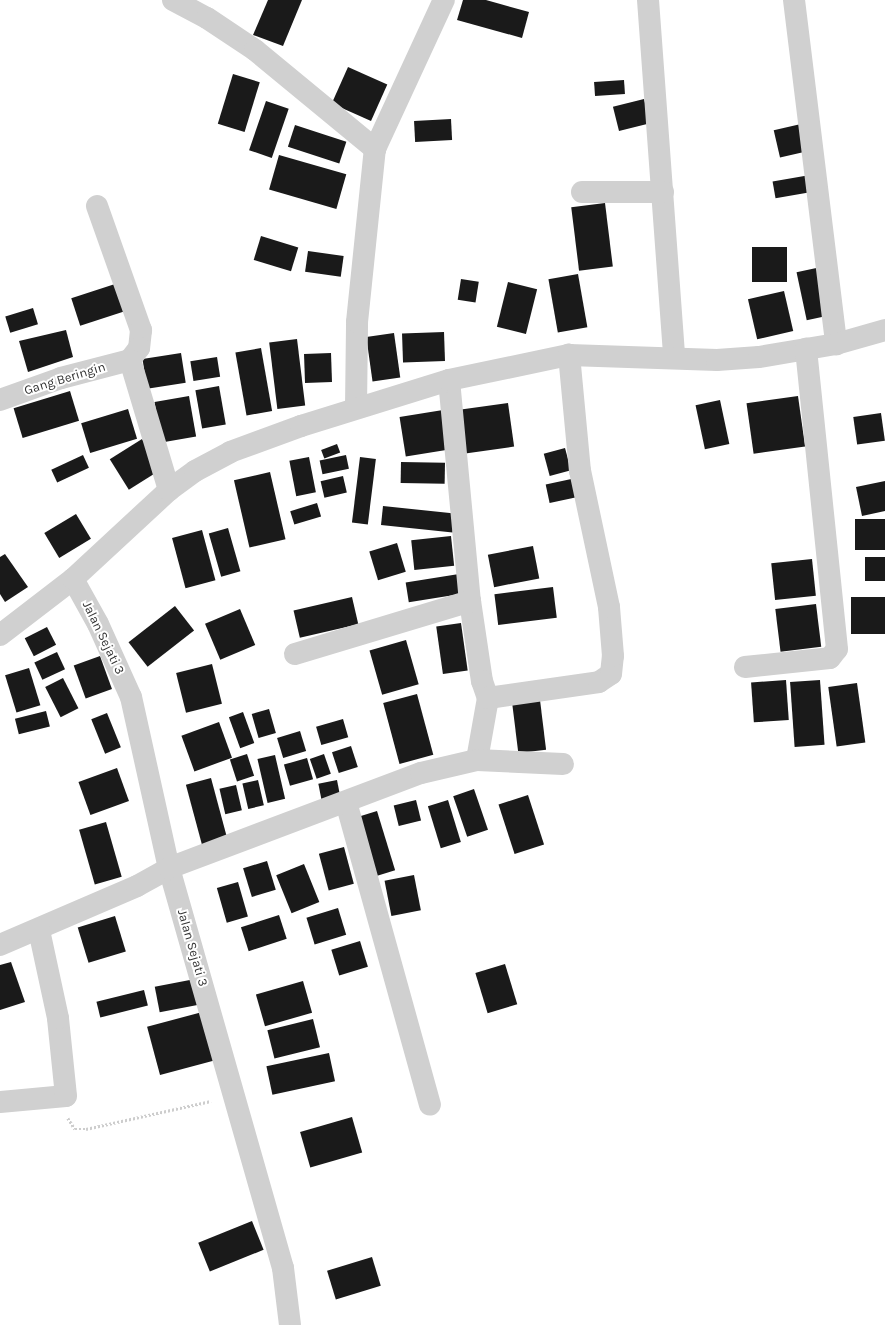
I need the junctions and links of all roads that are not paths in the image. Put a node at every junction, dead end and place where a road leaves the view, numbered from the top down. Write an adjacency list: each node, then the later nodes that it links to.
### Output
1 (173, 0): 5 (street)
2 (444, 0): 5 (street)
3 (648, 0): 7 (street)
4 (794, 0): 10 (street)
5 (375, 149): 17 (street)
6 (582, 192): 7 (street)
7 (663, 192): 13 (street)
8 (97, 206): 14 (street)
9 (885, 330): 10 (street)
10 (836, 344): 11 (street)
11 (806, 349): 13 (street); 23 (street)
12 (569, 355): 13 (street); 15 (street); 24 (street)
13 (674, 357)
14 (130, 360): 16 (street, Gang Beringin); 18 (street)
15 (449, 380): 17 (street); 20 (street)
16 (0, 400)
17 (356, 408): 18 (street)
18 (170, 490): 19 (street)
19 (73, 579): 21 (street); 28 (street, Jalan Sejati 3)
20 (470, 601): 22 (street); 24 (street)
21 (0, 636)
22 (295, 654)
23 (745, 667)
24 (488, 698): 25 (street)
25 (476, 760): 26 (street); 27 (street)
26 (562, 764)
27 (346, 802): 28 (street); 32 (street)
28 (169, 868): 29 (street); 33 (street, Jalan Sejati 3)
29 (39, 930): 30 (street); 31 (street)
30 (0, 945)
31 (0, 1102)
32 (430, 1105)
33 (290, 1325)

